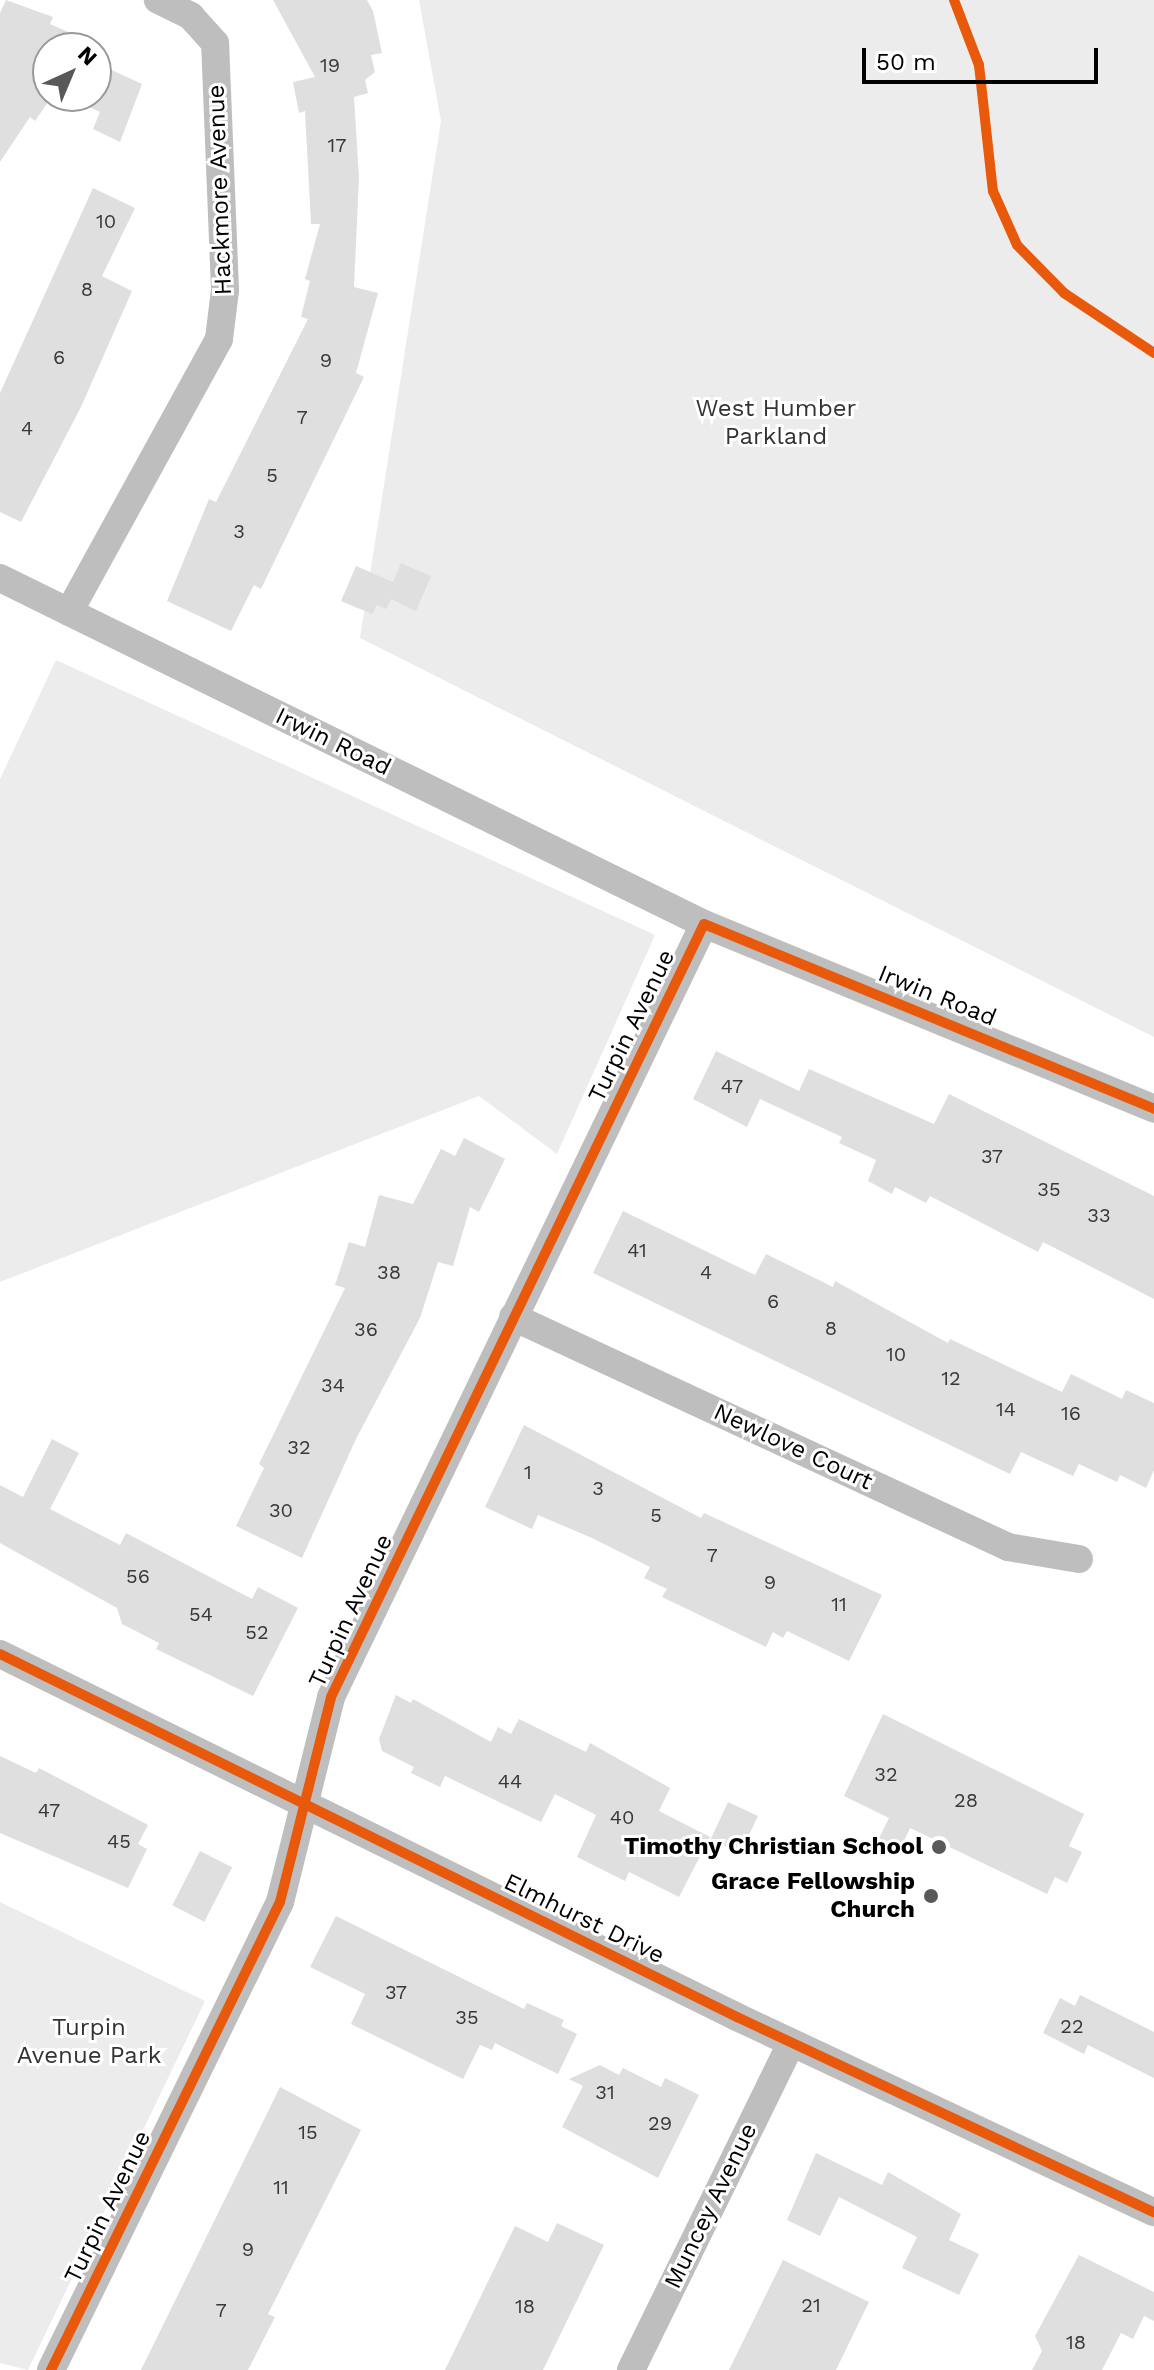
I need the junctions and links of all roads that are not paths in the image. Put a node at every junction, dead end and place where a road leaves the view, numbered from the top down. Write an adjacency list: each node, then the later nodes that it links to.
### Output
1 (158, 0): 3 (street, Hackmore Avenue)
2 (0, 578): 3 (street, Irwin Road)
3 (69, 612): 4 (street, Irwin Road)
4 (704, 924): 5 (street, Irwin Road); 6 (street, Turpin Avenue)
5 (1154, 1109)
6 (513, 1317): 7 (street, Newlove Court); 9 (street, Turpin Avenue)
7 (1079, 1559)
8 (0, 1654): 9 (street, Elmhurst Drive)
9 (306, 1803): 10 (street, Elmhurst Drive); 12 (street, Turpin Avenue)
10 (791, 2043): 11 (street, Elmhurst Drive); 13 (street, Muncey Avenue)
11 (1154, 2212)
12 (51, 2370)
13 (631, 2370)

